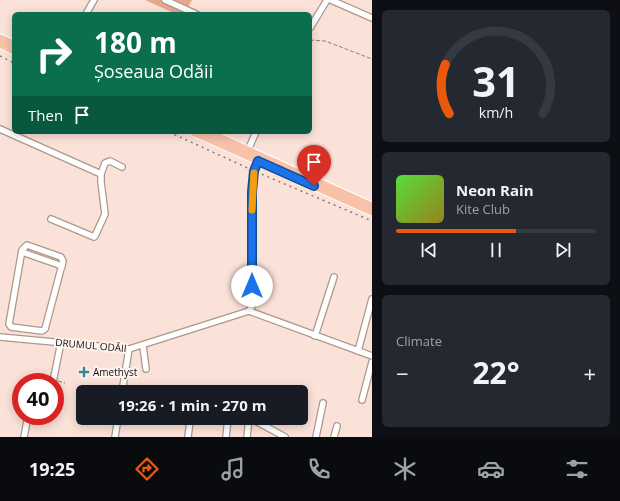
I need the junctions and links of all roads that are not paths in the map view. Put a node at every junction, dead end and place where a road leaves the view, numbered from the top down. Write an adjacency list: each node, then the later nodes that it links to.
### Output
1 (94, 0): 5 (street)
2 (165, 0): 6 (street)
3 (327, 0): 8 (street)
4 (331, 0): 7 (street)
5 (87, 12)
6 (192, 12)
7 (372, 18)
8 (312, 25)
9 (0, 38): 10 (main road)
10 (12, 43)
11 (0, 44): 12 (main road)
12 (12, 50)
13 (0, 129): 20 (street)
14 (197, 134): 18 (main road)
15 (212, 134): 17 (main road)
16 (255, 134): 17 (street)
17 (248, 150): 21 (main road)
18 (258, 161): 22 (main road); 26 (street)
19 (122, 167): 20 (street)
20 (101, 174): 23 (street)
21 (372, 206)
22 (372, 212)
23 (51, 219)
24 (334, 276): 28 (street)
25 (372, 299): 34 (street)
26 (249, 311): 28 (street); 32 (street, DRUMUL ODĂII)
27 (26, 330): 27 (street); 30 (street)
28 (315, 336): 34 (street)
29 (0, 338): 30 (street, DRUMUL ODĂII)
30 (25, 340): 31 (street, DRUMUL ODĂII)
31 (61, 342): 33 (street, DRUMUL ODĂII); 38 (street)
32 (143, 346): 33 (street, DRUMUL ODĂII); 37 (street)
33 (129, 349): 39 (street)
34 (358, 351): 35 (street)
35 (372, 356)
36 (372, 362): 40 (street)
37 (146, 369)
38 (55, 373)
39 (123, 385)
40 (362, 400)
41 (323, 403): 56 (street)
42 (26, 425): 50 (street)
43 (117, 425): 51 (street)
44 (190, 425): 52 (street)
45 (227, 425): 53 (street)
46 (249, 425): 54 (street)
47 (262, 425): 49 (street)
48 (337, 426): 57 (street)
49 (278, 435): 55 (street)
50 (24, 437)
51 (115, 437)
52 (188, 437)
53 (226, 437)
54 (247, 437)
55 (285, 437)
56 (316, 437)
57 (334, 437)

